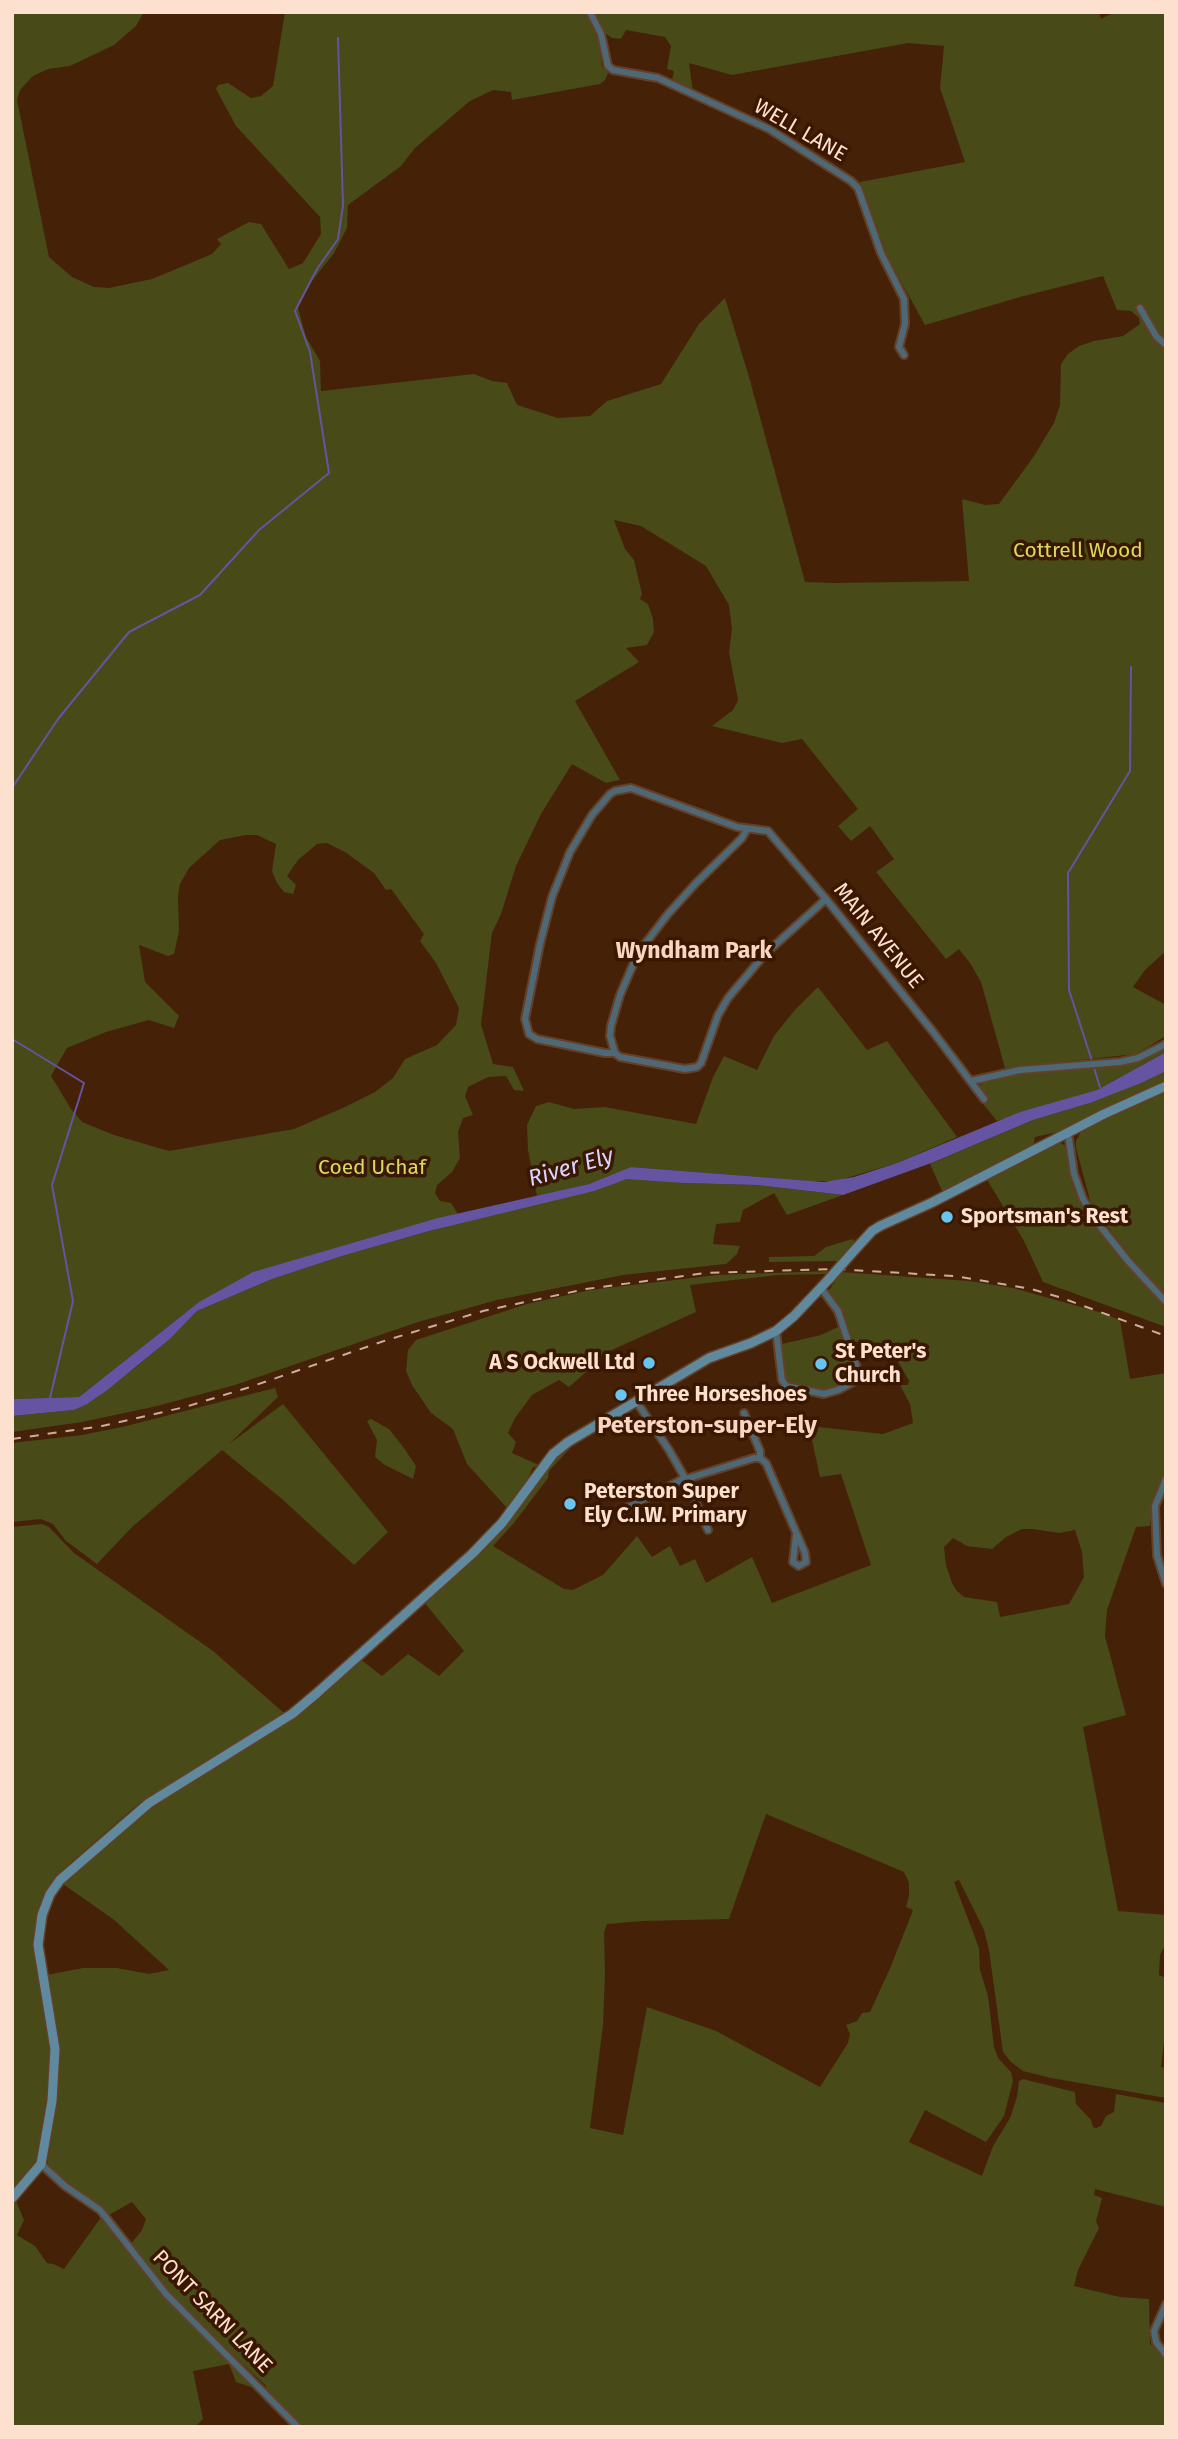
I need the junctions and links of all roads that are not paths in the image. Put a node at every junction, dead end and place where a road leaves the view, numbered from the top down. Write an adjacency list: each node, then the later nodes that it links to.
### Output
1 (590, 12): 4 (street, WELL LANE)
2 (1140, 308): 3 (street)
3 (1166, 345)
4 (904, 355)
5 (747, 829): 6 (street, MAIN AVENUE); 8 (street); 8 (street, MAIN AVENUE)
6 (825, 899): 8 (street); 9 (street, MAIN AVENUE)
7 (1166, 1044): 9 (street)
8 (615, 1053)
9 (971, 1081): 11 (street, MAIN AVENUE)
10 (1166, 1086): 12 (street)
11 (984, 1099)
12 (1068, 1133): 13 (street, bridge); 14 (street)
13 (821, 1288): 15 (street); 15 (street)
14 (1166, 1302)
15 (776, 1331): 16 (street)
16 (636, 1401): 19 (street); 25 (street)
17 (744, 1413): 18 (street)
18 (760, 1458): 19 (street); 23 (street)
19 (685, 1478): 21 (street); 22 (street)
20 (1166, 1479): 24 (street)
21 (623, 1510)
22 (708, 1530)
23 (796, 1535)
24 (1166, 1584)
25 (41, 2164): 26 (street); 29 (street, PONT SARN LANE)
26 (12, 2198)
27 (1166, 2304): 28 (street)
28 (1166, 2354)
29 (298, 2427)

